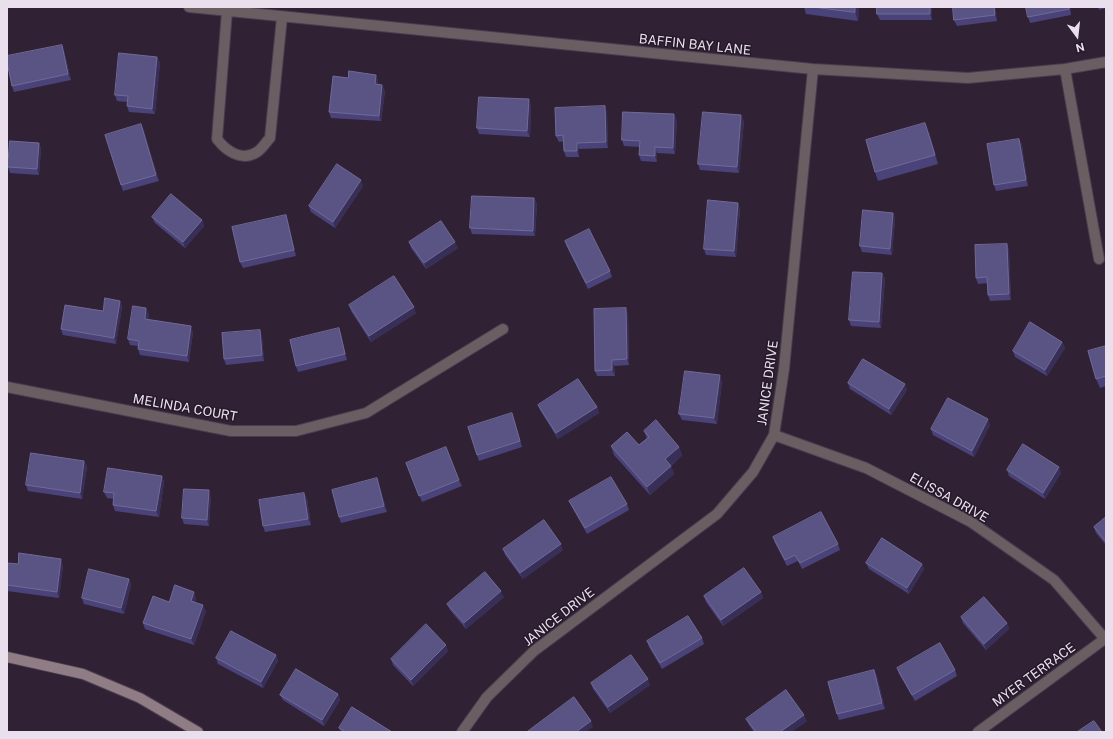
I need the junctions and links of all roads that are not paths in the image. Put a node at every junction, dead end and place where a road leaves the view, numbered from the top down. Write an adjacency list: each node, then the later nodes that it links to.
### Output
1 (189, 7): 2 (street, BAFFIN BAY LANE)
2 (228, 11): 3 (street, BAFFIN BAY LANE); 3 (street)
3 (282, 17): 5 (street, BAFFIN BAY LANE)
4 (1106, 62): 6 (street, BAFFIN BAY LANE)
5 (813, 69): 6 (street, BAFFIN BAY LANE); 10 (street, JANICE DRIVE)
6 (1065, 69): 7 (street)
7 (1099, 259)
8 (503, 329): 9 (street, MELINDA COURT)
9 (7, 387)
10 (774, 434): 11 (street, ELISSA DRIVE); 14 (street, JANICE DRIVE)
11 (1105, 638): 15 (street, MYER TERRACE)
12 (7, 657): 13 (main road)
13 (198, 732)
14 (462, 732)
15 (978, 732)

